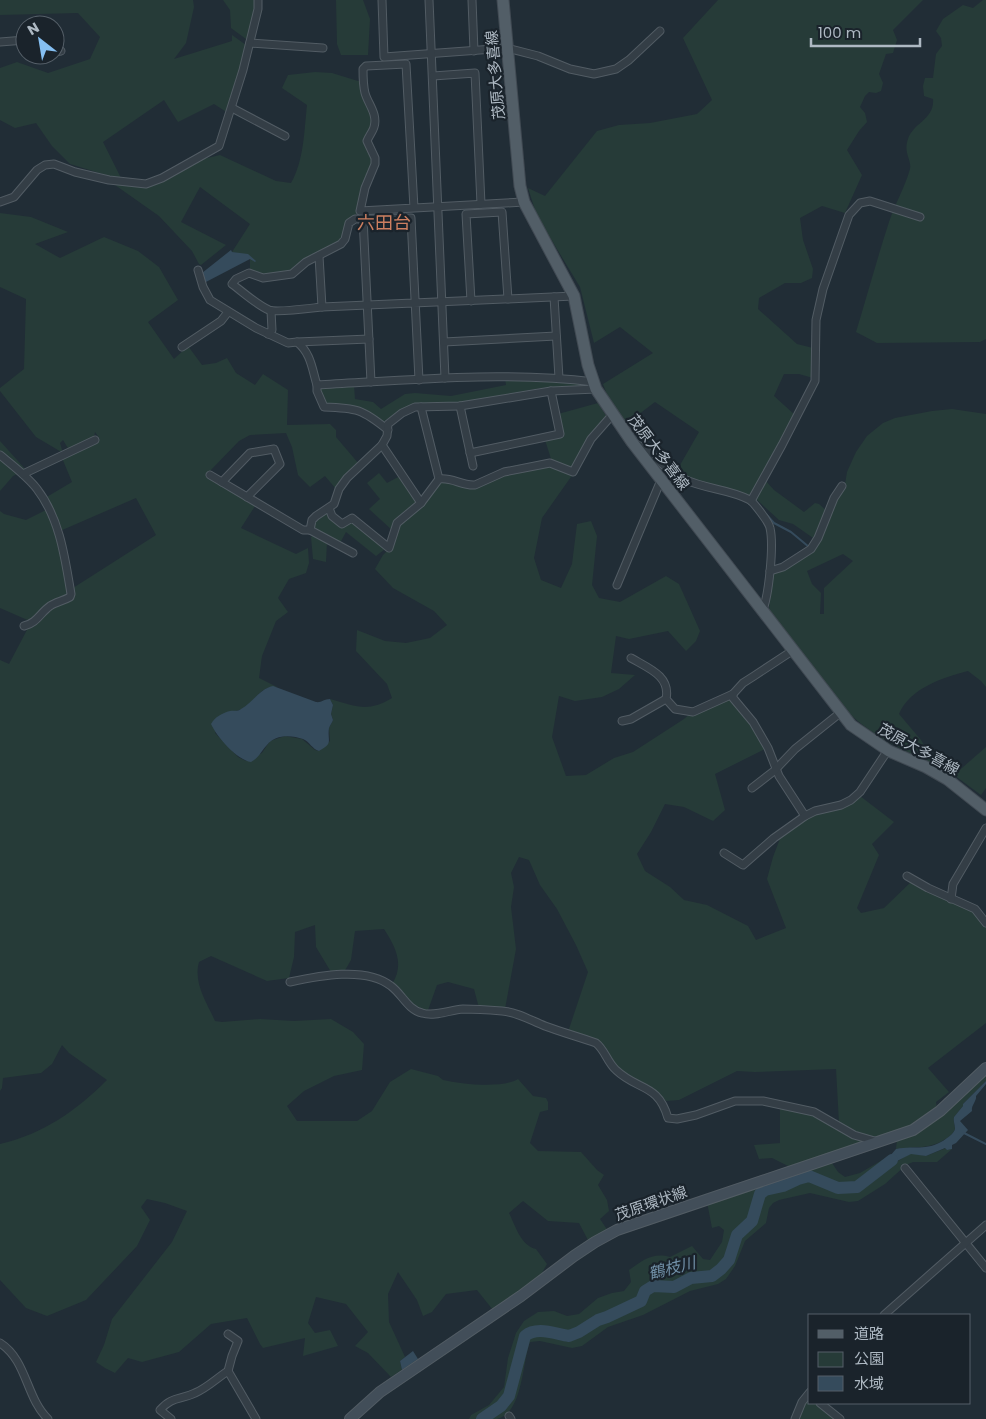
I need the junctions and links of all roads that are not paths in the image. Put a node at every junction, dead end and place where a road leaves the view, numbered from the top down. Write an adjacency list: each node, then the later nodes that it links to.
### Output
1 (258, 0): 9 (street)
2 (382, 0): 13 (street)
3 (429, 0): 13 (street)
4 (472, 0): 12 (street)
5 (503, 0): 11 (main road, 茂原大多喜線)
6 (660, 31): 11 (street)
7 (15, 41): 8 (street)
8 (0, 42)
9 (250, 44): 10 (street); 15 (street)
10 (323, 48)
11 (507, 48): 12 (street); 18 (main road, 茂原大多喜線)
12 (474, 51): 13 (street)
13 (432, 52): 14 (street)
14 (433, 76): 19 (street); 20 (street)
15 (232, 108): 16 (street); 17 (street)
16 (285, 136)
17 (0, 202)
18 (524, 202): 19 (street); 26 (main road, 茂原大多喜線)
19 (481, 204): 20 (street)
20 (438, 206): 21 (street); 30 (street)
21 (414, 208): 21 (street)
22 (920, 217): 66 (street)
23 (363, 218): 24 (street); 31 (street); 32 (street)
24 (319, 256): 33 (street); 34 (street)
25 (198, 270): 35 (street)
26 (574, 296): 27 (street); 47 (main road, 茂原大多喜線)
27 (554, 297): 28 (street); 37 (street)
28 (508, 299): 29 (street); 29 (street)
29 (471, 301): 30 (street)
30 (442, 302): 31 (street); 40 (street)
31 (416, 303): 32 (street); 44 (street)
32 (368, 306): 33 (street); 38 (street)
33 (322, 307): 34 (street)
34 (271, 311): 36 (street)
35 (228, 312): 36 (street); 41 (street)
36 (268, 334): 39 (street)
37 (556, 336): 40 (street); 43 (street)
38 (369, 338): 39 (street); 45 (street)
39 (297, 342): 46 (street)
40 (444, 342): 42 (street)
41 (182, 348)
42 (445, 378): 43 (street); 44 (street)
43 (559, 378): 47 (street)
44 (419, 380): 45 (street)
45 (371, 382): 46 (street)
46 (317, 385): 52 (street)
47 (595, 386): 48 (street); 51 (main road, 茂原大多喜線)
48 (551, 391): 49 (street); 56 (street)
49 (460, 406): 50 (street); 56 (street)
50 (421, 407): 52 (street); 61 (street)
51 (613, 414): 54 (main road, 茂原大多喜線); 61 (street)
52 (388, 430): 55 (street)
53 (95, 440): 59 (street)
54 (632, 442): 62 (main road, 茂原大多喜線); 66 (street)
55 (382, 445): 67 (street); 68 (street)
56 (470, 453): 58 (street)
57 (0, 456): 59 (street)
58 (473, 466)
59 (23, 474): 74 (street)
60 (210, 475): 63 (street)
61 (439, 479): 67 (street)
62 (661, 480): 72 (street); 73 (main road, 茂原大多喜線)
63 (222, 482): 65 (street); 65 (street)
64 (842, 486): 71 (street)
65 (247, 497): 69 (street)
66 (751, 501): 71 (street)
67 (422, 503): 68 (street)
68 (329, 508): 69 (street)
69 (310, 530): 70 (street)
70 (353, 554)
71 (770, 572): 73 (street)
72 (617, 586)
73 (762, 612): 75 (main road, 茂原大多喜線)
74 (24, 626)
75 (792, 651): 77 (street); 79 (main road, 茂原大多喜線)
76 (631, 658): 78 (street)
77 (733, 694): 78 (street); 82 (street)
78 (666, 699): 80 (street)
79 (840, 713): 81 (main road, 茂原大多喜線); 82 (street)
80 (622, 721)
81 (888, 750): 84 (main road, 茂原大多喜線); 85 (street)
82 (776, 768): 83 (street); 85 (street)
83 (752, 788)
84 (986, 810)
85 (805, 816): 87 (street)
86 (986, 828): 89 (street)
87 (724, 853)
88 (907, 876): 89 (street)
89 (951, 899): 90 (street)
90 (986, 923)
91 (290, 982): 93 (street)
92 (986, 1068): 93 (main road, 茂原環状線)
93 (878, 1142): 107 (main road, 茂原環状線)
94 (905, 1168): 96 (street)
95 (986, 1225): 96 (street)
96 (966, 1243): 97 (street); 98 (street)
97 (986, 1268)
98 (885, 1314)
99 (228, 1334): 101 (street)
100 (0, 1343): 104 (street)
101 (228, 1372): 105 (street); 106 (street)
102 (808, 1394): 108 (street)
103 (821, 1404): 109 (street)
104 (48, 1419)
105 (171, 1419)
106 (256, 1419)
107 (350, 1419)
108 (795, 1419)
109 (840, 1419)

